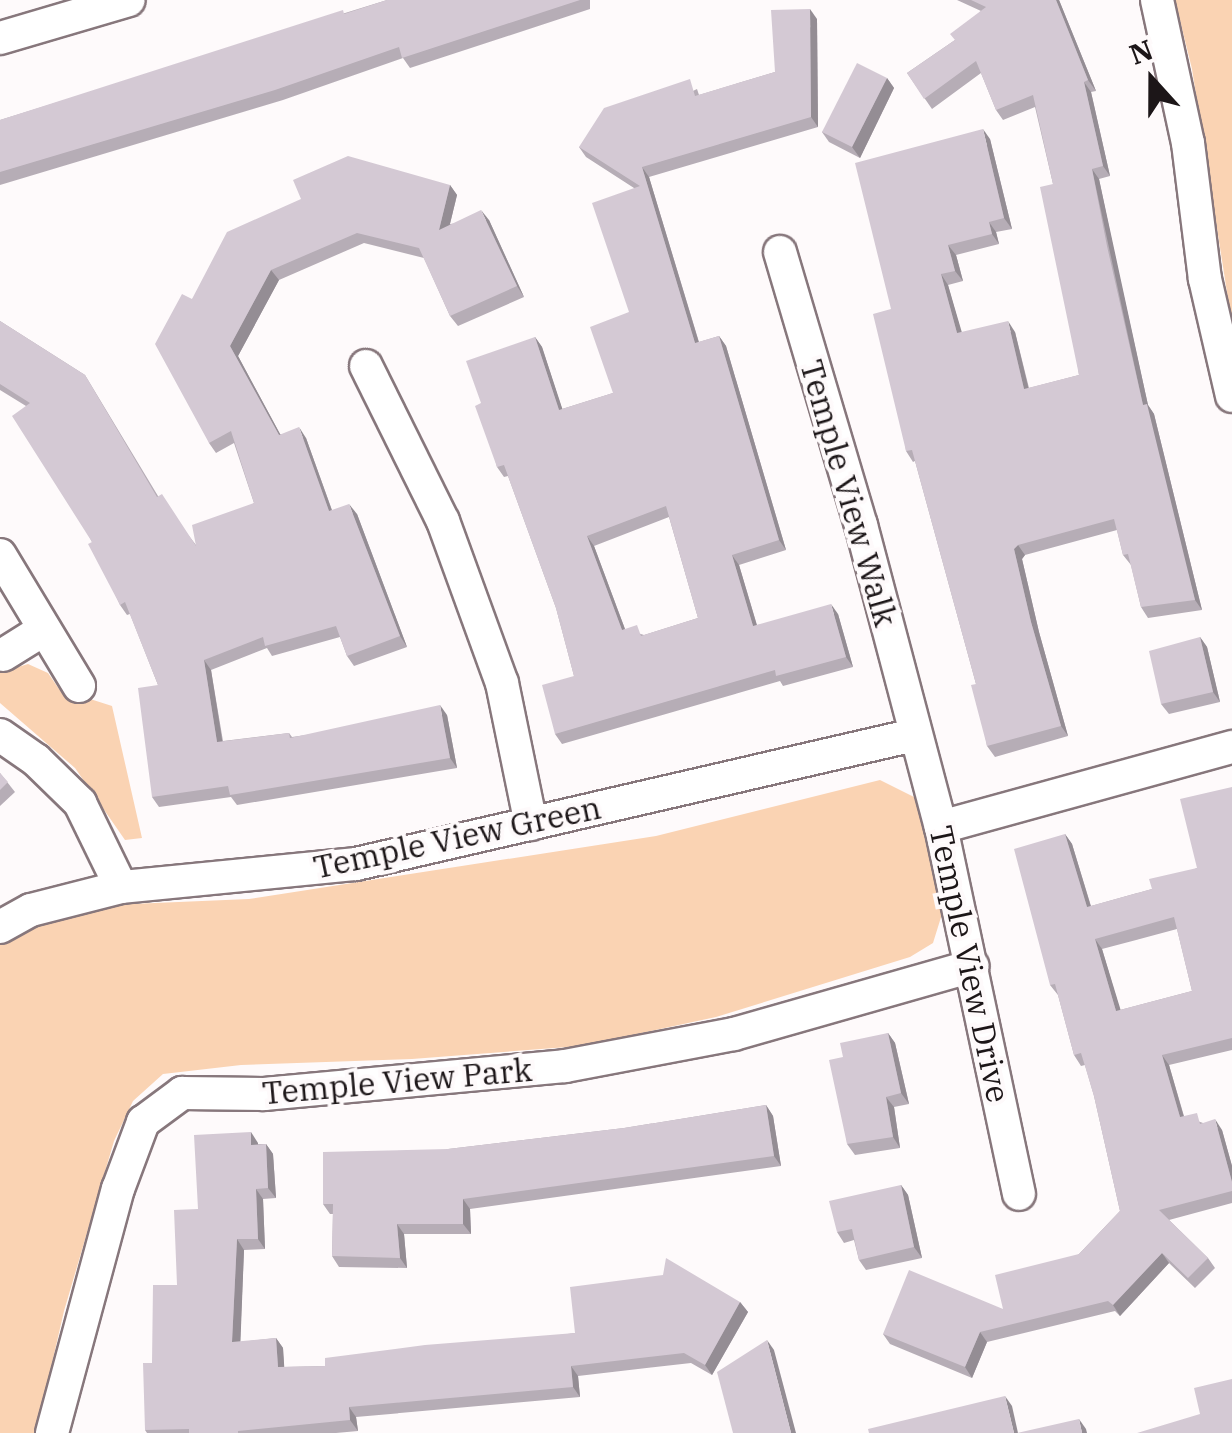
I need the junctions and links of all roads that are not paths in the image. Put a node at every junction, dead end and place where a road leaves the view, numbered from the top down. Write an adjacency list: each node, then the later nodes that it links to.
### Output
1 (130, 0): 3 (street)
2 (1157, 0): 6 (street)
3 (0, 38)
4 (780, 252): 12 (street, Temple View Walk)
5 (366, 366): 14 (street)
6 (1232, 396)
7 (0, 555): 8 (street)
8 (43, 630): 9 (street); 10 (street)
9 (3, 655)
10 (79, 686)
11 (0, 735): 16 (street)
12 (914, 735): 14 (street, Temple View Green); 15 (street, Temple View Drive)
13 (1232, 748): 15 (street)
14 (531, 824): 16 (street, Temple View Green)
15 (942, 827): 18 (street, Temple View Drive)
16 (120, 887): 17 (street, Temple View Green)
17 (0, 927)
18 (972, 966): 19 (street, Temple View Drive); 20 (street, Temple View Park)
19 (1019, 1194)
20 (52, 1433)

